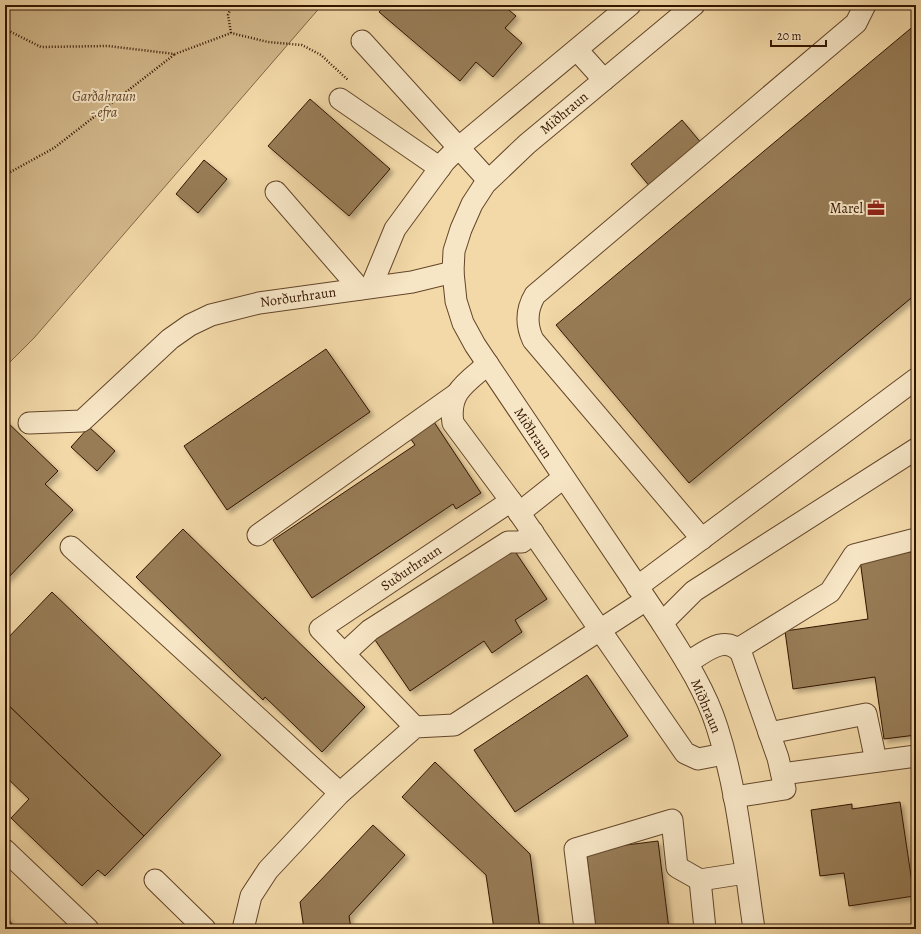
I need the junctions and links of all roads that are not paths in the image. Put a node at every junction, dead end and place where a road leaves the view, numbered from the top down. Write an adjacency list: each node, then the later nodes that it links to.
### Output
1 (630, 5): 5 (street)
2 (694, 5): 6 (street, Miðhraun)
3 (865, 5): 23 (street)
4 (362, 42): 8 (street)
5 (577, 50): 6 (street); 8 (street)
6 (604, 80): 10 (street, Miðhraun)
7 (340, 99): 9 (street)
8 (458, 148): 9 (street); 10 (street)
9 (440, 168): 13 (street)
10 (488, 180): 12 (street, Miðhraun)
11 (276, 192): 13 (street)
12 (453, 272): 13 (street, Norðurhraun); 14 (street, Miðhraun)
13 (366, 288): 17 (street, Norðurhraun)
14 (488, 364): 16 (street); 19 (street, Miðhraun)
15 (916, 379): 23 (street)
16 (455, 394): 20 (street); 22 (street)
17 (29, 423)
18 (916, 449): 27 (street)
19 (563, 478): 20 (street, Suðurhraun); 26 (street, Miðhraun)
20 (515, 507): 21 (street); 30 (street, Suðurhraun)
21 (533, 532): 28 (street); 30 (street)
22 (258, 535)
23 (702, 539): 26 (street)
24 (916, 540): 29 (street)
25 (71, 547): 38 (street)
26 (641, 594): 27 (street, Miðhraun); 28 (street)
27 (662, 623): 31 (street, Miðhraun)
28 (601, 630): 32 (street); 34 (street)
29 (738, 649): 31 (street); 33 (street)
30 (344, 654): 32 (street, Suðurhraun)
31 (687, 663): 34 (street, Miðhraun)
32 (415, 727): 38 (street)
33 (769, 733): 36 (street); 37 (street)
34 (724, 754): 39 (street, Miðhraun)
35 (916, 756): 36 (street)
36 (876, 762): 37 (street)
37 (782, 774): 39 (street)
38 (340, 793): 46 (street)
39 (734, 797): 41 (street, Miðhraun)
40 (5, 850): 44 (street)
41 (745, 873): 43 (street); 49 (street, Miðhraun)
42 (155, 880): 45 (street)
43 (700, 880): 47 (street); 48 (street)
44 (88, 929)
45 (205, 929)
46 (243, 929)
47 (584, 929)
48 (705, 929)
49 (754, 929)

